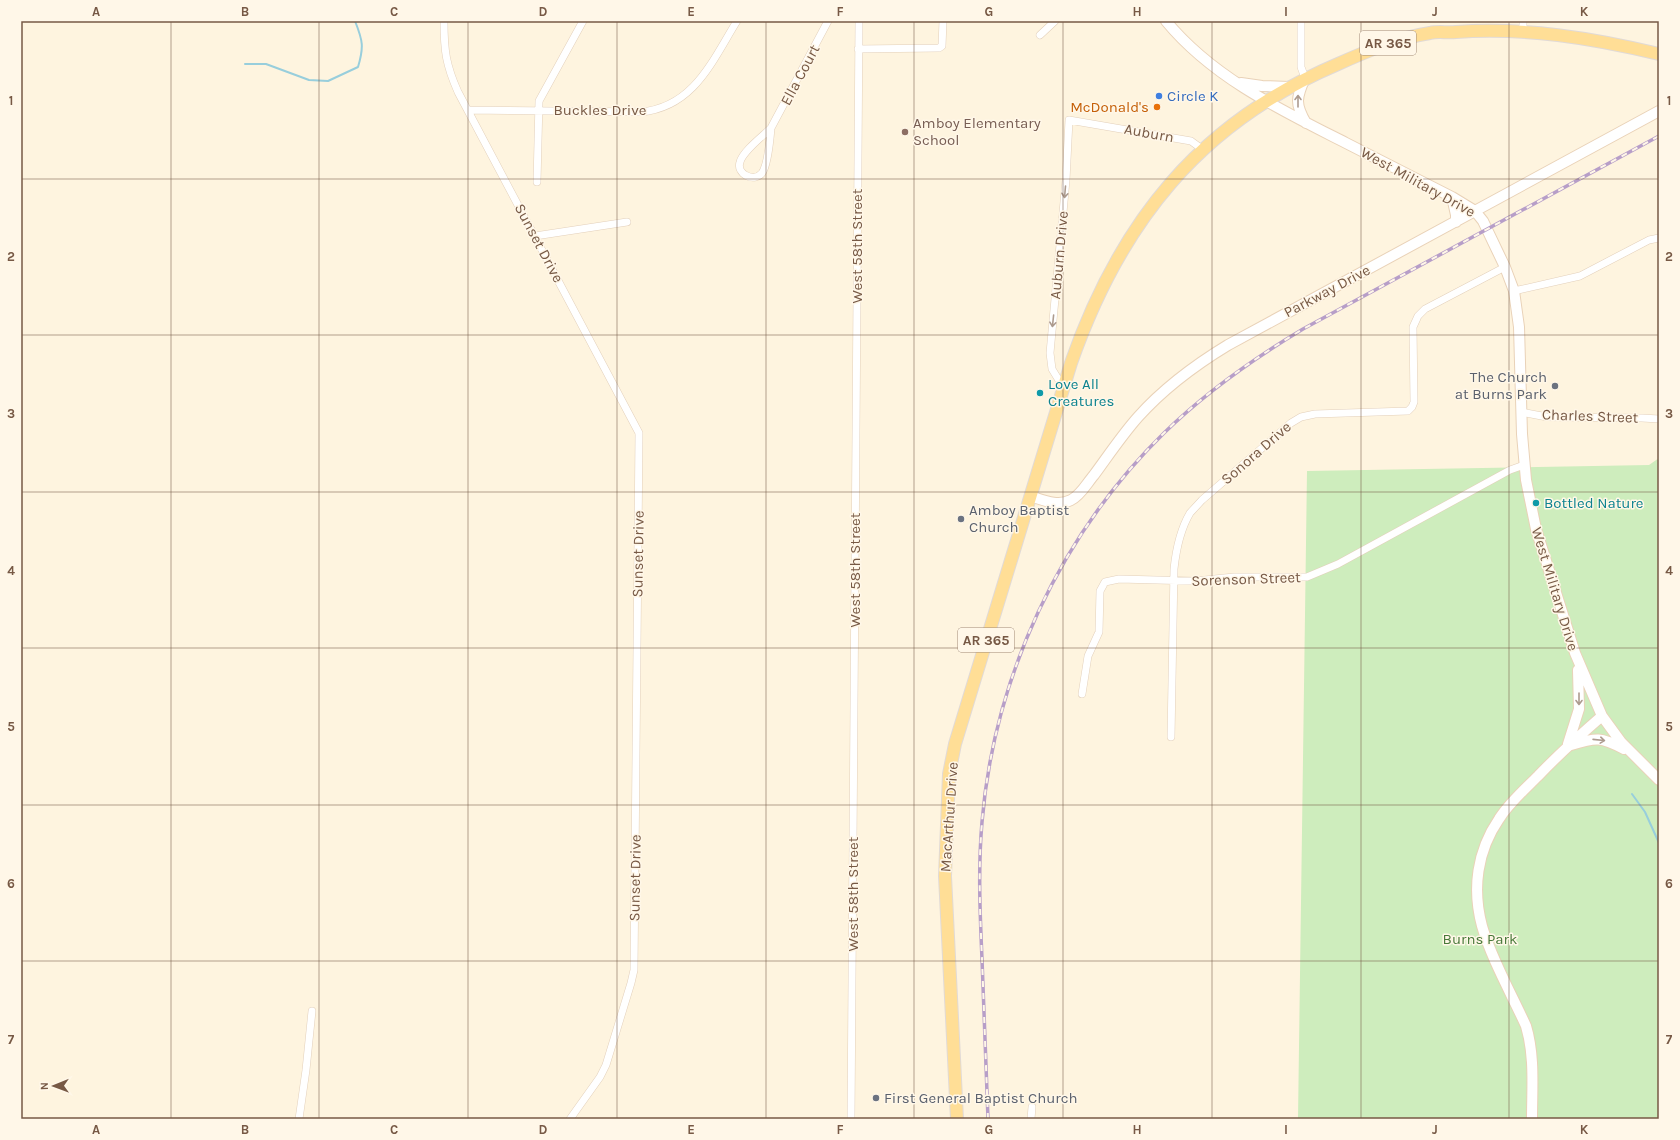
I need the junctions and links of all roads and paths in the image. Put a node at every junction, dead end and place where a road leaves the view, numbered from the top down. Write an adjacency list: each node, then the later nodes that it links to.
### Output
1 (444, 21): 18 (street, Sunset Drive)
2 (583, 21): 19 (street)
3 (737, 21): 19 (street, Buckles Drive)
4 (828, 21): 23 (street, Ella Court)
5 (859, 21): 12 (street, West 58th Street)
6 (943, 21): 12 (street)
7 (1055, 21): 11 (street)
8 (1166, 21): 15 (street, West Military Drive)
9 (1301, 21): 14 (street)
10 (1523, 26): 13 (main road, MacArthur Drive / AR 365); 14 (main road, MacArthur Drive / AR 365)
11 (1040, 35)
12 (858, 49): 51 (street, West 58th Street)
13 (1659, 54)
14 (1305, 78): 16 (main road, MacArthur Drive / AR 365); 22 (street, one-way to 14)
15 (1238, 82): 16 (street); 17 (street, West Military Drive)
16 (1289, 87): 17 (main road, MacArthur Drive / AR 365)
17 (1265, 100): 22 (street, West Military Drive); 24 (main road, MacArthur Drive / AR 365)
18 (468, 110): 19 (street, Buckles Drive); 30 (street, Sunset Drive)
19 (538, 110): 25 (street)
20 (1659, 111): 27 (street, Parkway Drive)
21 (1070, 120): 24 (street, Auburn); 34 (street, Auburn Drive, one-way to 34)
22 (1306, 123): 26 (street, West Military Drive)
23 (771, 128): 23 (street, Ella Court)
24 (1202, 149): 34 (main road, MacArthur Drive / AR 365)
25 (537, 182)
26 (1452, 197): 27 (street, West Military Drive); 29 (street)
27 (1476, 211): 29 (street, Parkway Drive); 32 (street, West Military Drive)
28 (627, 222): 30 (street)
29 (1456, 222): 38 (street, Parkway Drive)
30 (535, 236): 50 (street, Sunset Drive)
31 (1659, 238): 33 (street)
32 (1505, 267): 33 (street, West Military Drive); 39 (street, Sonora Drive)
33 (1514, 291): 35 (street, West Military Drive)
34 (1063, 387): 38 (main road, MacArthur Drive / AR 365)
35 (1521, 412): 36 (street, Charles Street); 37 (street, West Military Drive)
36 (1659, 419)
37 (1524, 466): 39 (street, Sorenson Street); 40 (street, West Military Drive)
38 (1030, 496): 52 (main road, MacArthur Drive / AR 365)
39 (1174, 580): 41 (street, Sorenson Street); 43 (street, Sonora Drive)
40 (1577, 660): 42 (street, West Military Drive); 44 (street, one-way to 44)
41 (1082, 694)
42 (1602, 716): 44 (street); 45 (street, West Military Drive)
43 (1171, 737)
44 (1568, 746): 45 (street, one-way to 45); 54 (street)
45 (1630, 752): 46 (street, West Military Drive)
46 (1659, 780)
47 (312, 1011): 49 (street)
48 (1032, 1107): 53 (street)
49 (299, 1119)
50 (570, 1119)
51 (851, 1119)
52 (957, 1119)
53 (1031, 1119)
54 (1532, 1119)

